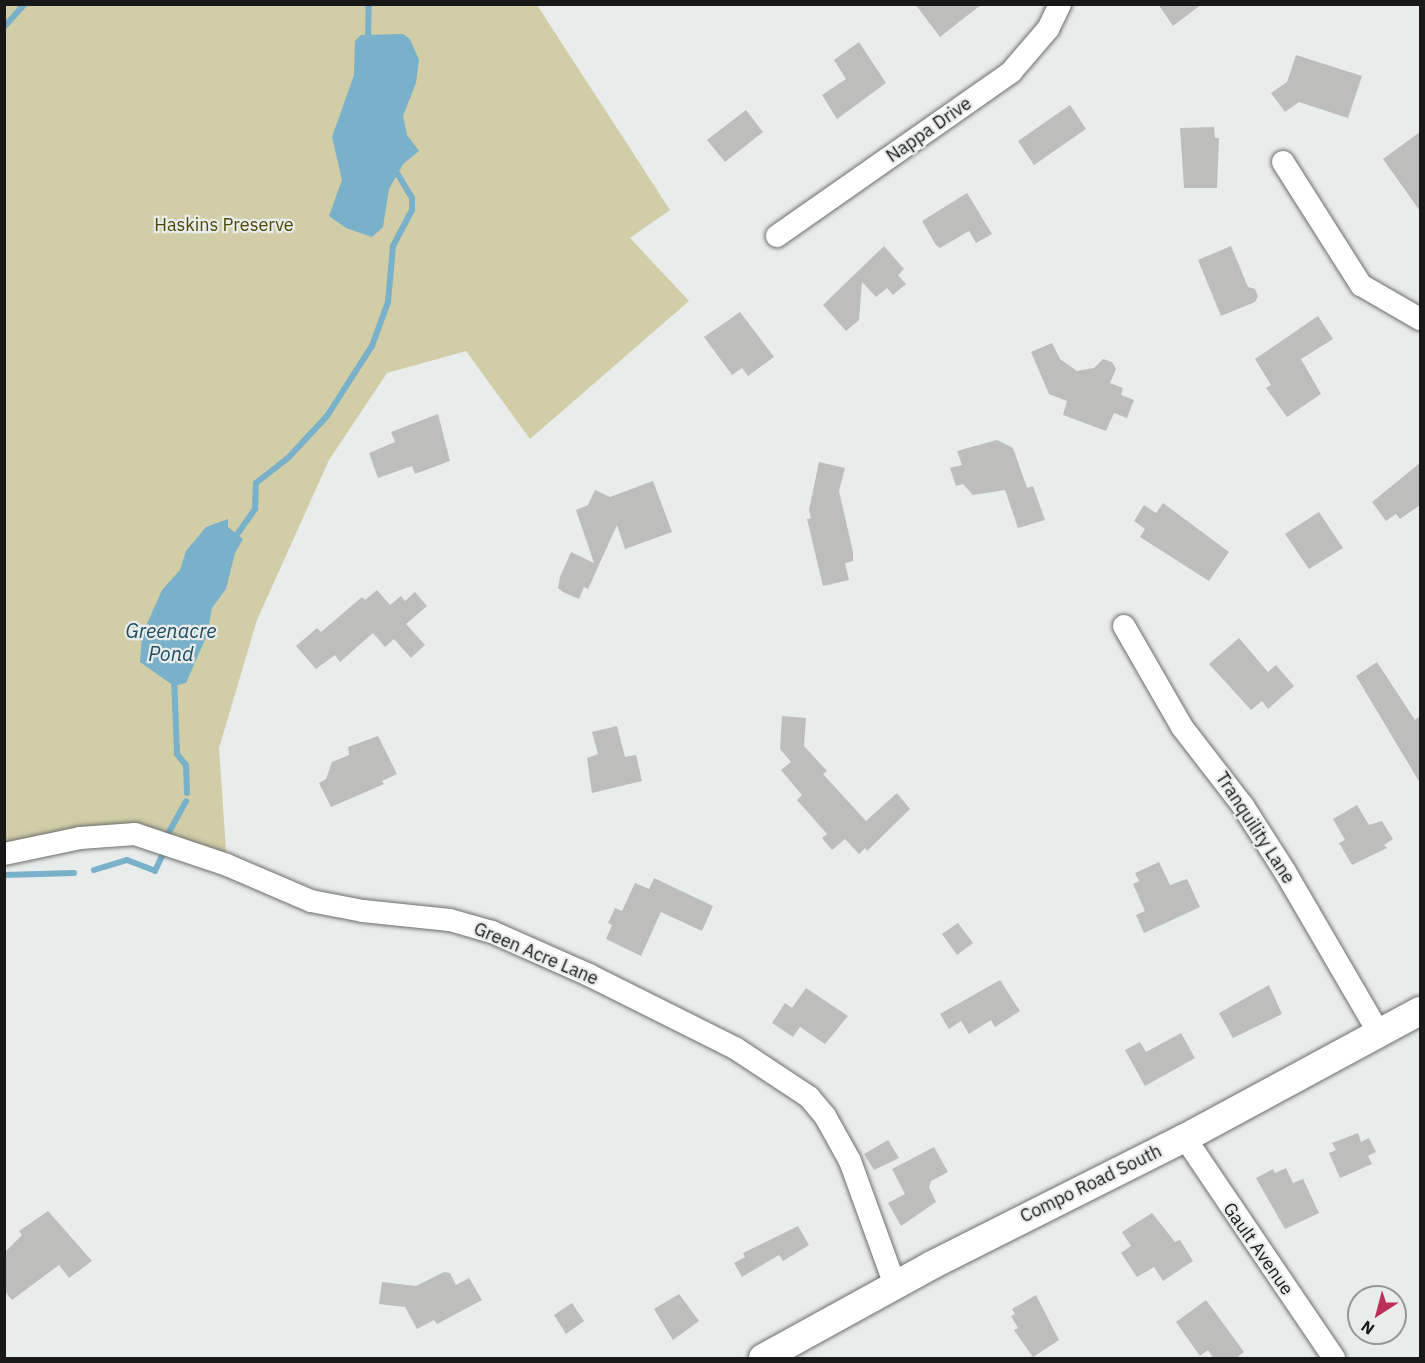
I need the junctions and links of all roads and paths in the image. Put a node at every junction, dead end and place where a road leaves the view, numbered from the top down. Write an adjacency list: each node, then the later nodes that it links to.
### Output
1 (1060, 4): 3 (street, Nappa Drive)
2 (1283, 162): 4 (street)
3 (777, 236)
4 (1420, 319)
5 (1124, 626): 8 (street, Tranquility Lane)
6 (4, 855): 10 (street, Green Acre Lane)
7 (1420, 1011): 8 (main road, Compo Road South)
8 (1380, 1035): 9 (main road, Compo Road South)
9 (1185, 1138): 10 (main road, Compo Road South); 12 (street, Gault Avenue)
10 (895, 1285): 11 (main road, Compo Road South)
11 (763, 1359)
12 (1334, 1359)

